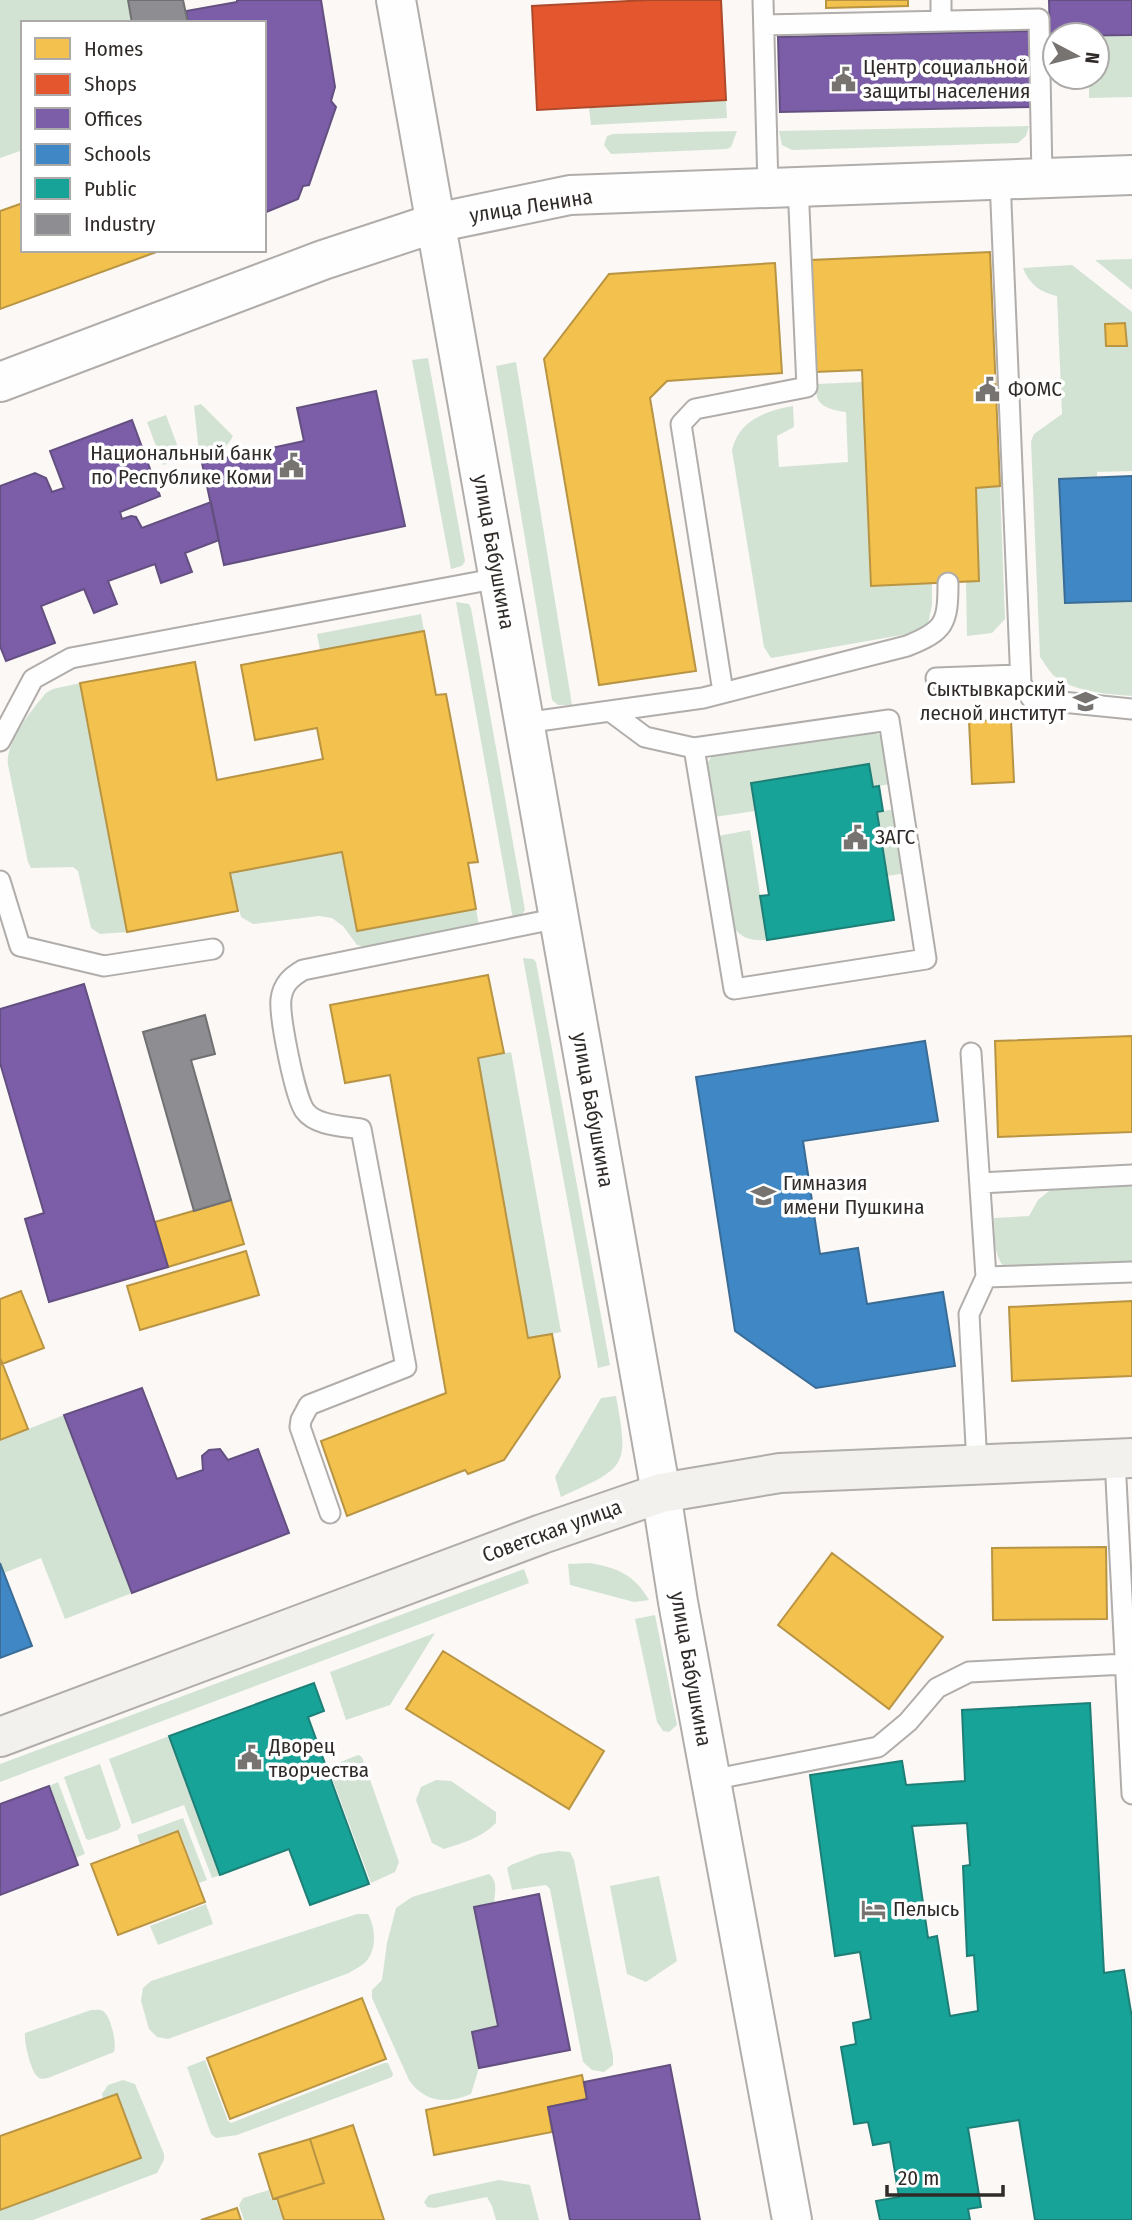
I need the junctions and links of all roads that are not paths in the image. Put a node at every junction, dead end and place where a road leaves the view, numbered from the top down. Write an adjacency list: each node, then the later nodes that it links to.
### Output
1 (396, 0): 10 (street, улица Бабушкина)
2 (763, 0): 5 (lane)
3 (941, 0): 4 (lane)
4 (942, 21): 5 (lane); 7 (lane)
5 (764, 25): 9 (lane)
6 (1132, 175): 7 (street, улица Ленина)
7 (1042, 178): 8 (street, улица Ленина)
8 (1000, 179): 9 (street, улица Ленина); 14 (lane)
9 (783, 186): 10 (street, улица Ленина); 16 (lane)
10 (435, 223): 11 (street, улица Ленина); 12 (street, улица Бабушкина)
11 (0, 382)
12 (499, 578): 19 (street, улица Бабушкина); 20 (lane)
13 (948, 583): 16 (lane)
14 (1020, 675): 15 (lane); 17 (lane)
15 (936, 678)
16 (723, 692): 18 (lane)
17 (1132, 709)
18 (610, 711): 19 (lane); 21 (lane)
19 (524, 723): 23 (street, улица Бабушкина)
20 (0, 741)
21 (694, 748): 21 (lane)
22 (0, 881): 24 (lane)
23 (559, 918): 32 (street, улица Бабушкина); 33 (lane)
24 (213, 949)
25 (971, 1053): 27 (lane)
26 (1132, 1175): 27 (lane)
27 (980, 1183): 29 (lane)
28 (1132, 1272): 29 (lane)
29 (986, 1277): 31 (lane)
30 (1123, 1459): 31 (main road, Советская улица); 34 (lane)
31 (977, 1465): 32 (main road, Советская улица)
32 (661, 1493): 35 (main road, Советская улица); 36 (street, улица Бабушкина)
33 (330, 1513)
34 (1126, 1664): 36 (lane); 37 (lane)
35 (0, 1737)
36 (711, 1780): 38 (street, улица Бабушкина)
37 (1132, 1794)
38 (792, 2220)

